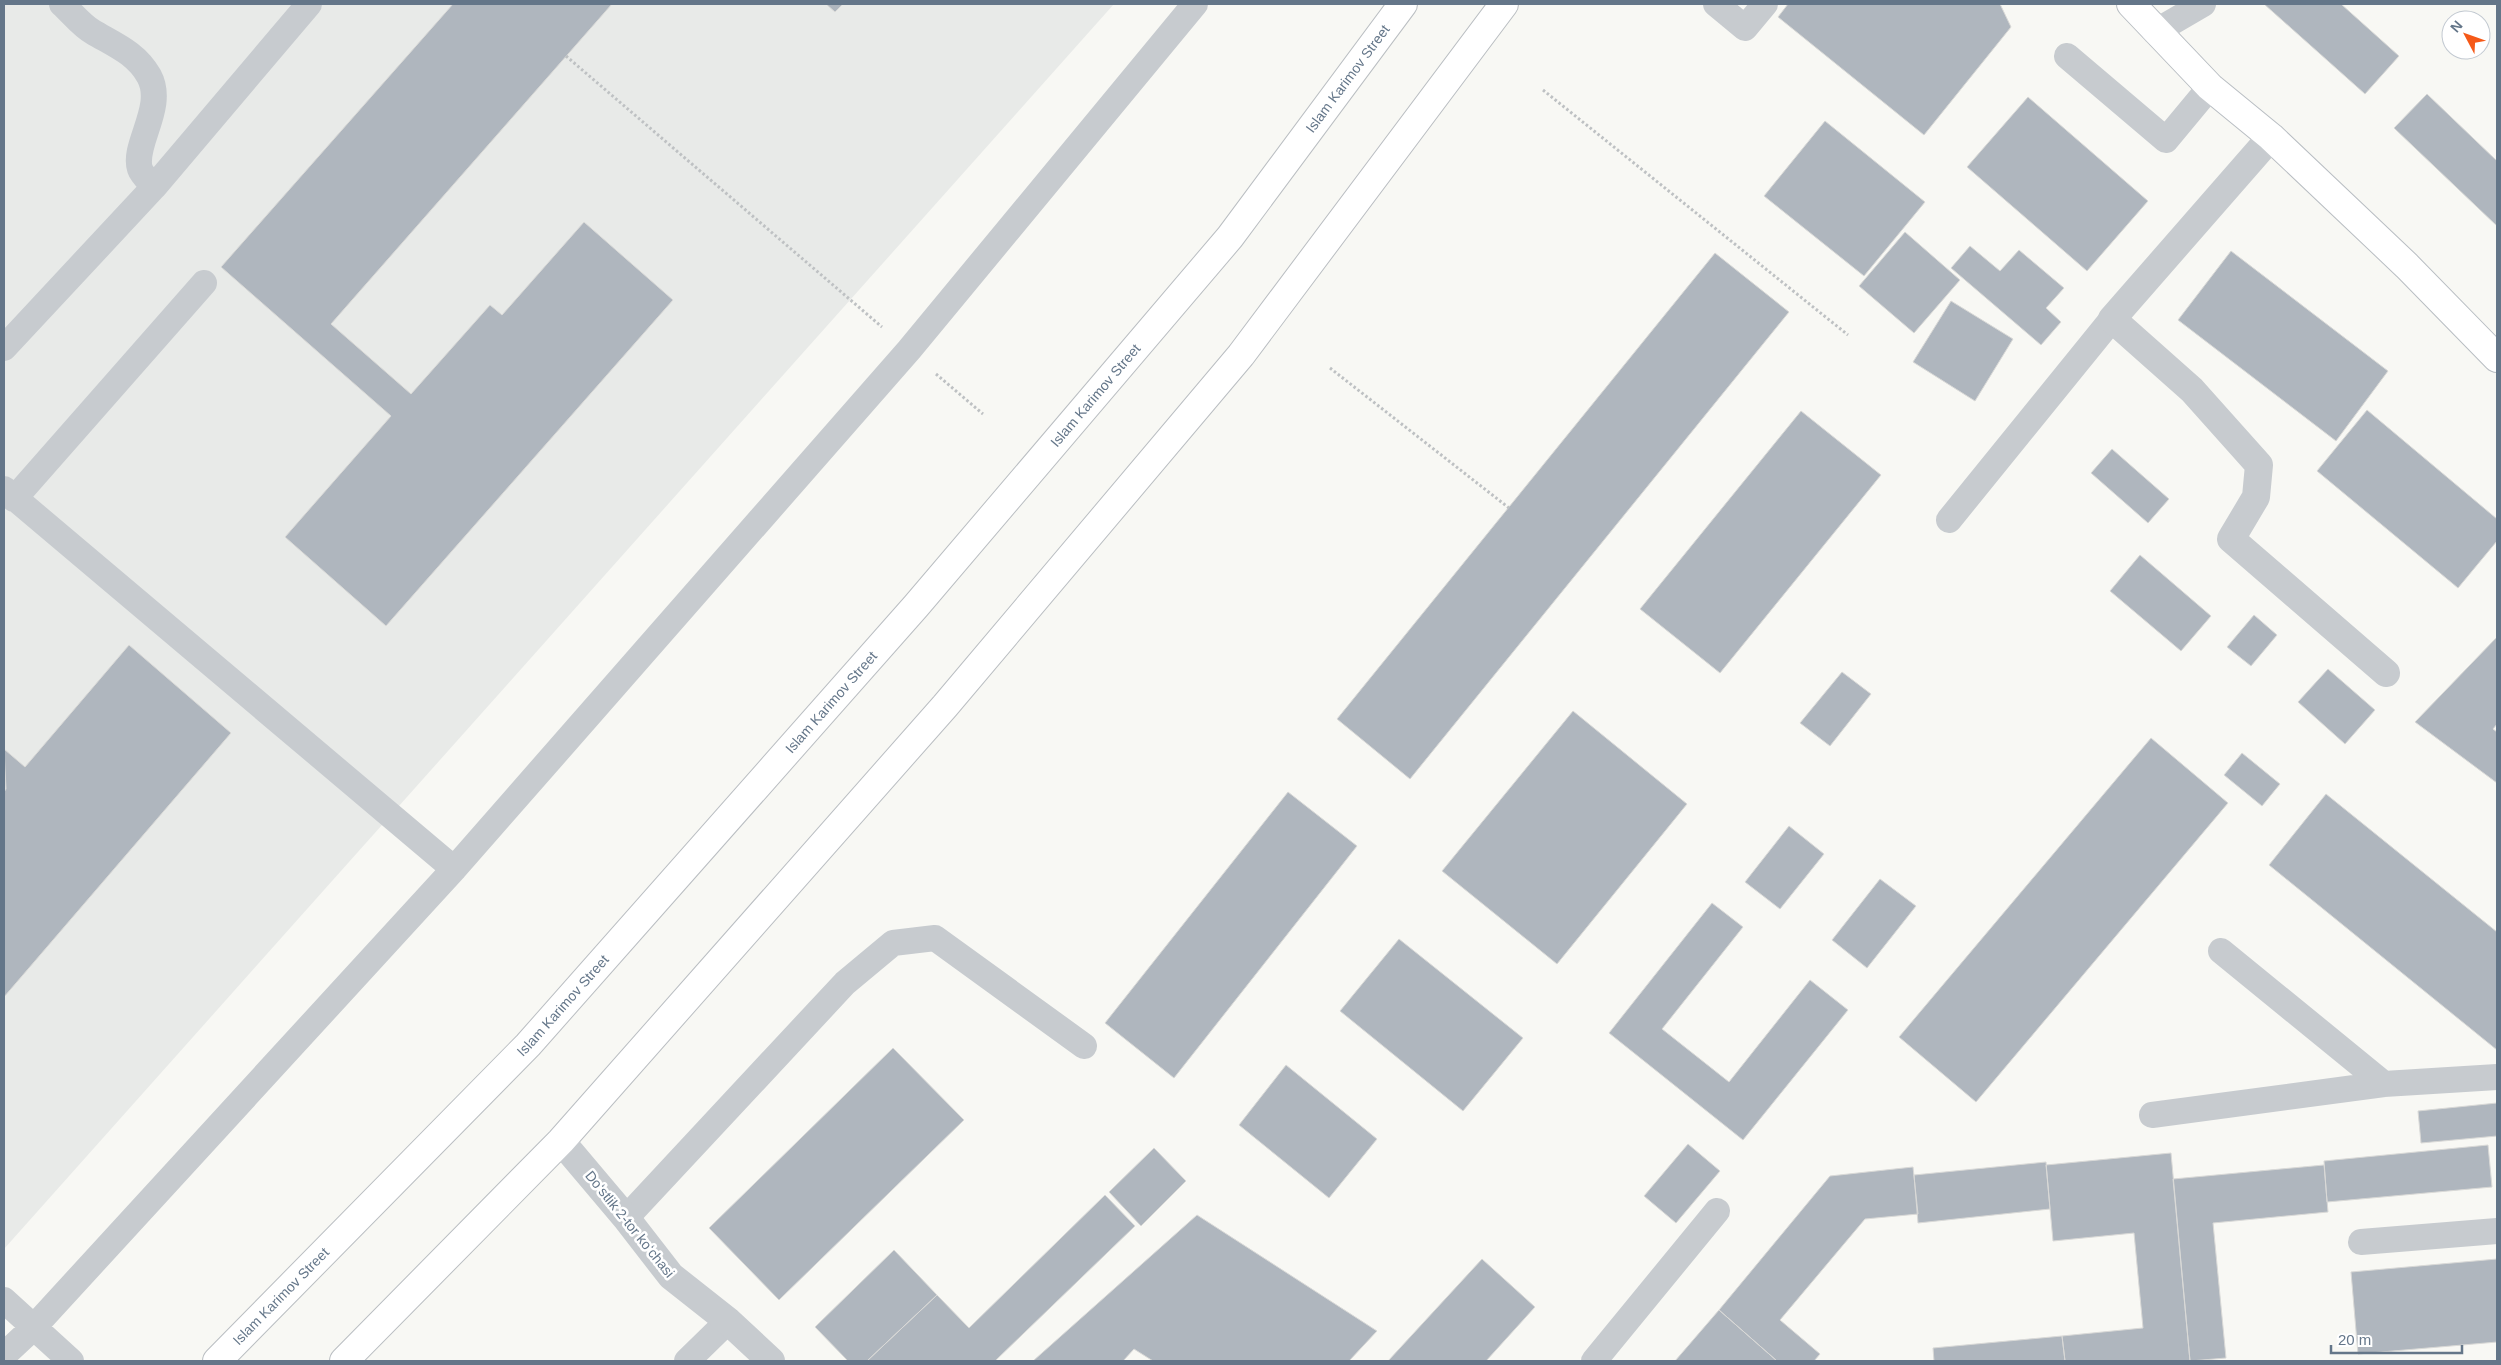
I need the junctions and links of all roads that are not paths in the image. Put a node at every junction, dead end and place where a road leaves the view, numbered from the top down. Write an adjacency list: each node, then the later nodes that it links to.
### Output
1 (62, 4): 14 (lane)
2 (309, 4): 14 (lane)
3 (1195, 4): 22 (lane)
4 (1403, 4): 38 (main road, Islam Karimov Street)
5 (1504, 4): 28 (main road)
6 (1716, 4): 7 (lane)
7 (1764, 4)
8 (2131, 4): 10 (main road)
9 (2203, 4): 10 (lane)
10 (2156, 32): 12 (main road)
11 (2067, 56): 12 (lane)
12 (2210, 87): 13 (main road)
13 (2271, 136): 16 (street); 18 (main road)
14 (154, 187): 17 (lane)
15 (204, 284): 19 (lane)
16 (2112, 319): 20 (lane); 21 (street)
17 (4, 348)
18 (2497, 358)
19 (9, 494): 22 (lane)
20 (1949, 520)
21 (2386, 673)
22 (454, 869): 35 (lane)
23 (2221, 951): 26 (lane)
24 (1084, 1046): 30 (lane)
25 (2497, 1076): 26 (lane)
26 (2384, 1084): 27 (lane)
27 (2152, 1115)
28 (561, 1141): 30 (street, Doʻstlik 2-tor koʻchasi); 39 (main road)
29 (1717, 1211): 42 (lane)
30 (626, 1218): 34 (street, Doʻstlik 2-tor koʻchasi)
31 (2497, 1231): 32 (lane)
32 (2361, 1242)
33 (4, 1300): 35 (lane)
34 (728, 1321): 40 (lane); 41 (street, Doʻstlik 2-tor koʻchasi)
35 (34, 1327): 36 (lane); 37 (lane)
36 (4, 1355)
37 (71, 1361)
38 (217, 1361)
39 (344, 1361)
40 (687, 1361)
41 (771, 1361)
42 (1594, 1361)

